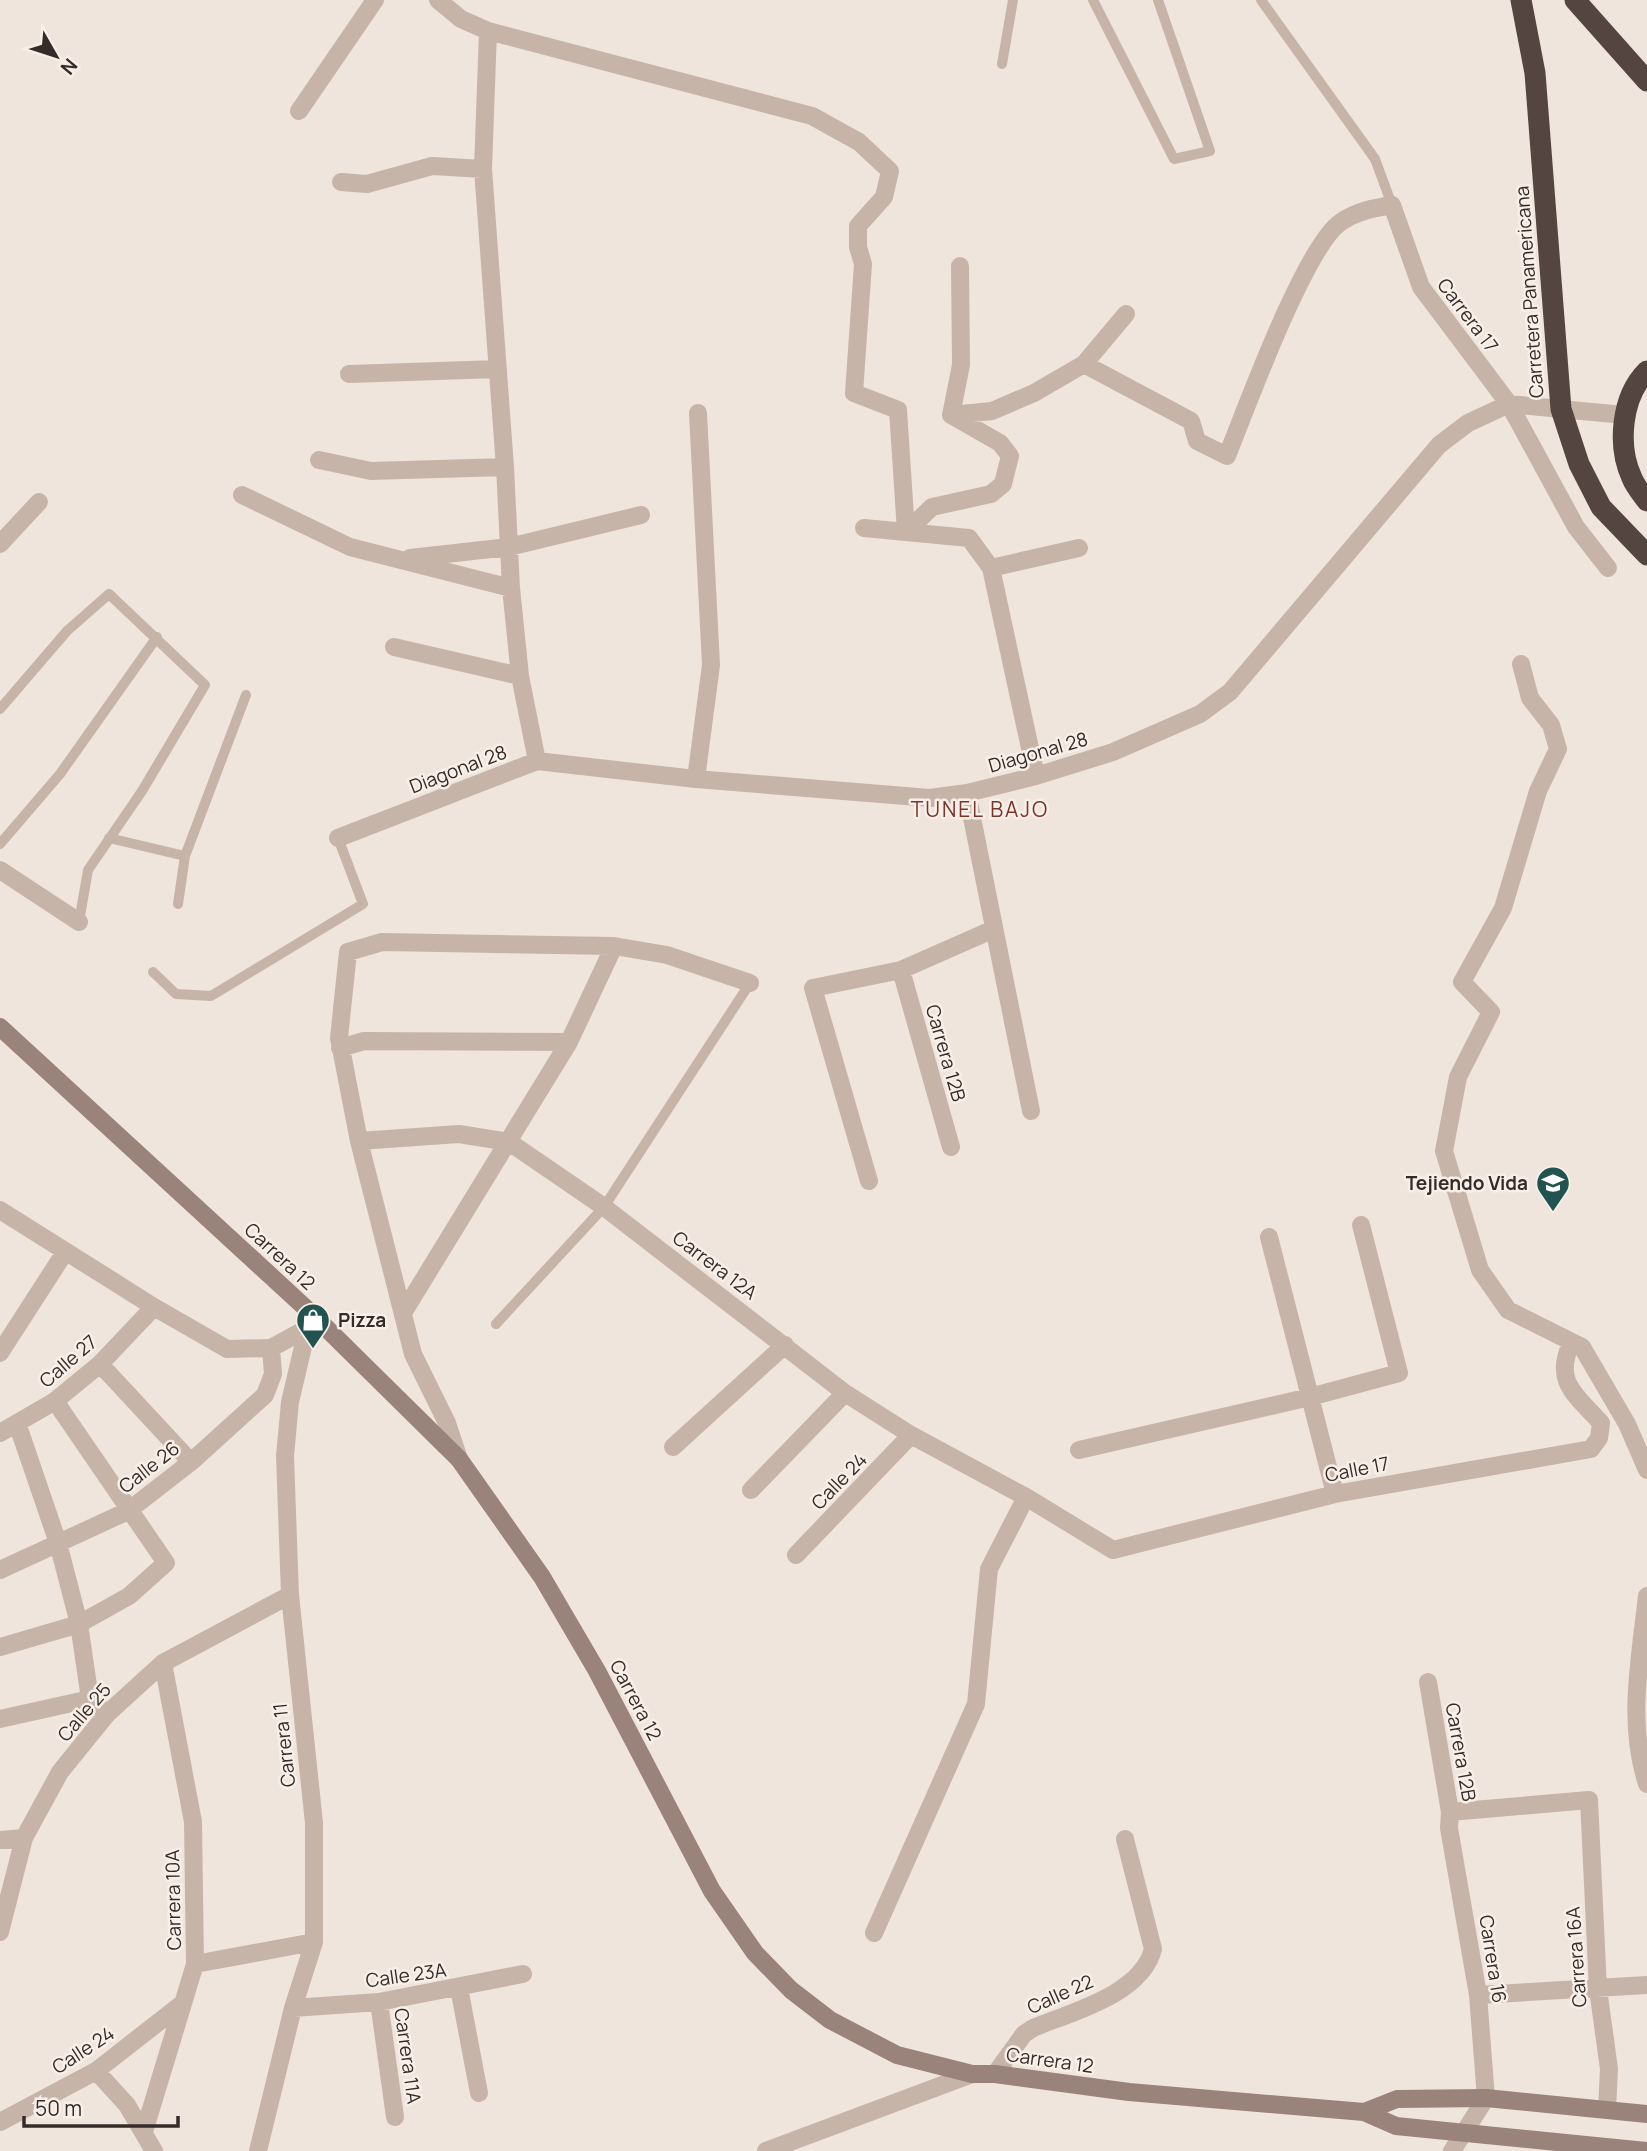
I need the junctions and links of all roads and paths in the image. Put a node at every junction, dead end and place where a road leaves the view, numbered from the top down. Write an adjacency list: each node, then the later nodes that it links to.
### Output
1 (376, 0): 12 (street)
2 (438, 0): 9 (street)
3 (1013, 0): 10 (lane)
4 (1093, 0): 5 (lane)
5 (1158, 0)
6 (1261, 0): 15 (lane)
7 (1521, 0): 23 (highway, Carretera Panamericana)
8 (1575, 0): 11 (highway)
9 (488, 31): 13 (street); 34 (street)
10 (1002, 64)
11 (1647, 82)
12 (299, 111)
13 (483, 169): 14 (street); 19 (street)
14 (341, 182)
15 (1392, 205): 18 (street); 22 (street, Carrera 17)
16 (960, 266): 25 (street)
17 (1126, 314): 18 (street)
18 (1084, 364): 25 (street)
19 (498, 369): 21 (street); 28 (street)
20 (1647, 371): 26 (highway)
21 (349, 374)
22 (1509, 404): 23 (street); 41 (street, Carrera 17); 50 (street, Diagonal 28)
23 (1561, 410): 26 (street); 38 (highway, Carretera Panamericana)
24 (698, 413): 51 (street)
25 (951, 415): 34 (street)
26 (1624, 415): 30 (highway)
27 (319, 460): 28 (street)
28 (505, 467): 36 (street)
29 (242, 495): 39 (street)
30 (1647, 501)
31 (39, 502): 35 (street)
32 (641, 515): 36 (street)
33 (864, 528): 34 (street)
34 (906, 532): 40 (street)
35 (0, 544)
36 (509, 547): 39 (street); 42 (street)
37 (1079, 548): 40 (street)
38 (1647, 555)
39 (396, 560): 42 (street)
40 (990, 568): 50 (street)
41 (1608, 568)
42 (511, 588): 46 (street)
43 (157, 637): 48 (lane); 53 (lane); 55 (lane)
44 (394, 647): 46 (street)
45 (1521, 663): 82 (street)
46 (520, 676): 49 (street)
47 (246, 695): 56 (lane)
48 (0, 709)
49 (537, 761): 51 (street, Diagonal 28); 54 (street, Diagonal 28)
50 (1036, 776): 52 (street, Diagonal 28)
51 (696, 779): 52 (street, Diagonal 28)
52 (967, 793): 60 (street)
53 (109, 838): 56 (lane); 59 (lane)
54 (338, 838): 63 (lane)
55 (0, 844)
56 (184, 856): 58 (lane)
57 (0, 870): 59 (street)
58 (178, 904)
59 (79, 922)
60 (995, 929): 62 (street); 68 (street)
61 (614, 946): 64 (street); 66 (street); 67 (street)
62 (901, 970): 71 (street, Carrera 12B); 72 (street)
63 (153, 972)
64 (750, 983): 73 (lane)
65 (0, 1027): 80 (street, Carrera 12)
66 (569, 1042): 67 (street); 70 (street)
67 (340, 1048): 69 (street)
68 (1031, 1111)
69 (359, 1141): 70 (street, Carrera 12A); 79 (street)
70 (509, 1142): 73 (street, Carrera 12A); 79 (street)
71 (951, 1147)
72 (869, 1181)
73 (604, 1207): 81 (lane); 83 (street, Carrera 12A)
74 (0, 1210): 77 (street)
75 (1361, 1224): 88 (street)
76 (1269, 1237): 88 (street)
77 (65, 1252): 78 (street); 85 (street)
78 (154, 1307): 84 (street); 86 (street, Calle 27)
79 (403, 1313): 95 (street)
80 (308, 1321): 84 (street); 95 (street, Carrera 12); 105 (street, Carrera 11)
81 (496, 1324)
82 (1571, 1344): 97 (street); 99 (street, Calle 17)
83 (785, 1345): 87 (street, Carrera 12A); 93 (street)
84 (271, 1348): 96 (street, Calle 26)
85 (0, 1353)
86 (100, 1364): 89 (street, Calle 27); 96 (street)
87 (845, 1393): 92 (street, Carrera 12A); 98 (street)
88 (1310, 1396): 94 (street); 99 (street)
89 (55, 1401): 90 (street, Calle 27); 101 (street)
90 (18, 1423): 91 (street, Calle 27); 102 (street)
91 (0, 1433)
92 (911, 1435): 100 (street, Carrera 12A); 103 (street, Calle 24)
93 (673, 1447)
94 (1079, 1450)
95 (458, 1459): 132 (street, Carrera 12)
96 (191, 1462): 101 (street, Calle 26)
97 (1647, 1470)
98 (751, 1490)
99 (1335, 1494): 100 (street, Calle 17)
100 (1026, 1497): 120 (street)
101 (128, 1511): 102 (street, Calle 26); 107 (street)
102 (58, 1543): 104 (street, Calle 26); 107 (street)
103 (796, 1555)
104 (0, 1570)
105 (290, 1595): 109 (street, Calle 25); 121 (street, Carrera 11)
106 (1647, 1597): 114 (street)
107 (79, 1624): 108 (street); 111 (street)
108 (0, 1647)
109 (163, 1663): 112 (street, Calle 25); 122 (street, Carrera 10A)
110 (1428, 1682): 115 (street, Carrera 12B)
111 (90, 1699): 112 (street); 113 (street)
112 (107, 1714): 116 (street, Calle 25)
113 (0, 1719)
114 (1647, 1784)
115 (1450, 1820): 126 (street, Carrera 16A); 127 (street, Carrera 16)
116 (24, 1838): 118 (street); 119 (street, Calle 25)
117 (1125, 1839): 133 (street, Calle 22)
118 (0, 1840)
119 (0, 1932)
120 (874, 1933)
121 (314, 1942): 122 (street); 130 (street, Carrera 11)
122 (195, 1964): 129 (street, Carrera 10A)
123 (523, 1974): 125 (street, Calle 23A)
124 (1647, 1985): 126 (street)
125 (459, 1988): 128 (street, Calle 23A); 134 (street)
126 (1598, 1989): 127 (street); 136 (street, Carrera 16A)
127 (1478, 1994): 135 (street, Carrera 16)
128 (379, 2002): 130 (street, Calle 23A); 139 (street, Carrera 11A)
129 (183, 2003): 131 (street, Calle 24); 142 (street, Carrera 10A)
130 (293, 2008): 144 (street, Carrera 11)
131 (96, 2071): 140 (street, Calle 24); 142 (street)
132 (972, 2074): 133 (street, Carrera 12); 145 (street)
133 (995, 2074): 137 (street, Carrera 12)
134 (479, 2093)
135 (1486, 2098): 136 (street, Carrera 12); 137 (street, Carrera 12); 141 (street)
136 (1607, 2110): 138 (street, Carrera 12)
137 (1364, 2112): 141 (street, Carrera 12)
138 (1647, 2115)
139 (395, 2117)
140 (0, 2122)
141 (1463, 2130): 146 (street); 147 (street, Carrera 12)
142 (144, 2132): 143 (street)
143 (154, 2151)
144 (258, 2151)
145 (766, 2151)
146 (1452, 2151)
147 (1647, 2151)

